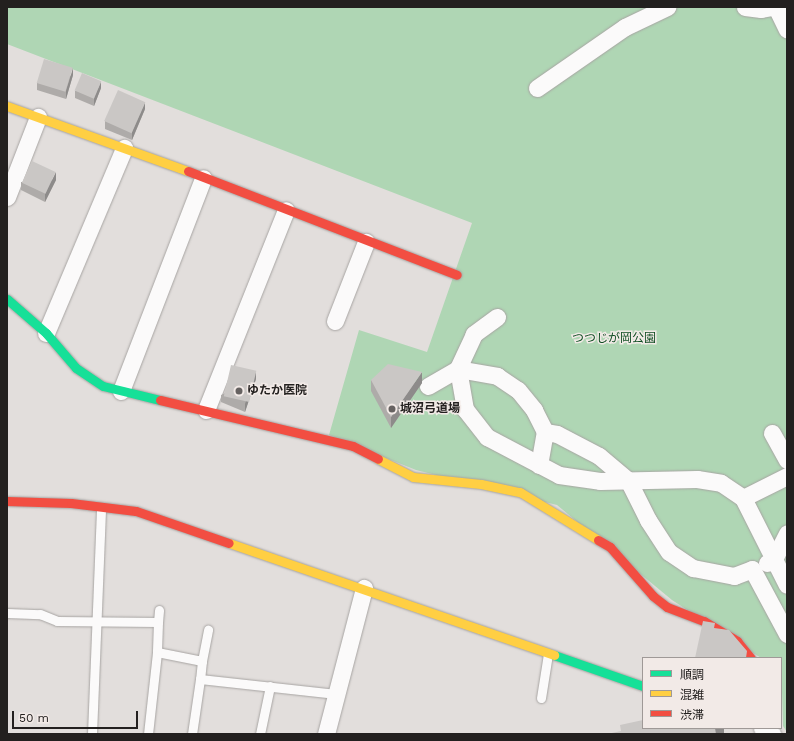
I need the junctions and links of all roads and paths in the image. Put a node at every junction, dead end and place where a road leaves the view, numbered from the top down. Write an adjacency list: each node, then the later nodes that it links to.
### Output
1 (666, 7): 6 (street)
2 (745, 7): 3 (street)
3 (771, 7)
4 (776, 7): 5 (street)
5 (787, 30)
6 (537, 88)
7 (7, 106): 8 (street)
8 (38, 117): 9 (street); 11 (street)
9 (124, 148): 10 (street); 18 (street)
10 (203, 178): 12 (street); 21 (street)
11 (7, 197)
12 (286, 210): 13 (street); 22 (street)
13 (366, 242): 14 (street); 17 (street)
14 (457, 275)
15 (7, 299): 18 (street)
16 (497, 317): 19 (street)
17 (336, 322)
18 (46, 333): 21 (street)
19 (458, 369): 20 (street); 23 (street); 26 (street)
20 (428, 386)
21 (121, 391): 22 (street)
22 (206, 410): 45 (street)
23 (545, 432): 26 (street); 28 (street)
24 (772, 433): 25 (street)
25 (787, 460)
26 (539, 465): 28 (street)
27 (787, 476): 29 (street)
28 (628, 480): 29 (street); 34 (street)
29 (743, 498): 33 (street)
30 (7, 501): 31 (street)
31 (102, 507): 36 (street); 39 (lane)
32 (786, 538): 33 (street)
33 (773, 560): 34 (street); 35 (street)
34 (752, 569): 42 (street)
35 (787, 585)
36 (364, 588): 44 (street); 50 (street)
37 (159, 610): 40 (lane)
38 (7, 613): 39 (lane)
39 (98, 621): 40 (lane); 52 (lane)
40 (158, 622): 43 (lane)
41 (208, 630): 46 (lane)
42 (787, 634)
43 (157, 652): 46 (lane); 53 (lane)
44 (548, 653): 49 (street); 51 (lane)
45 (751, 657)
46 (202, 661): 47 (lane)
47 (200, 679): 48 (lane); 54 (lane)
48 (270, 686): 50 (lane); 55 (lane)
49 (642, 686)
50 (336, 694): 56 (street)
51 (541, 698)
52 (92, 734)
53 (148, 734)
54 (192, 734)
55 (260, 734)
56 (326, 734)

